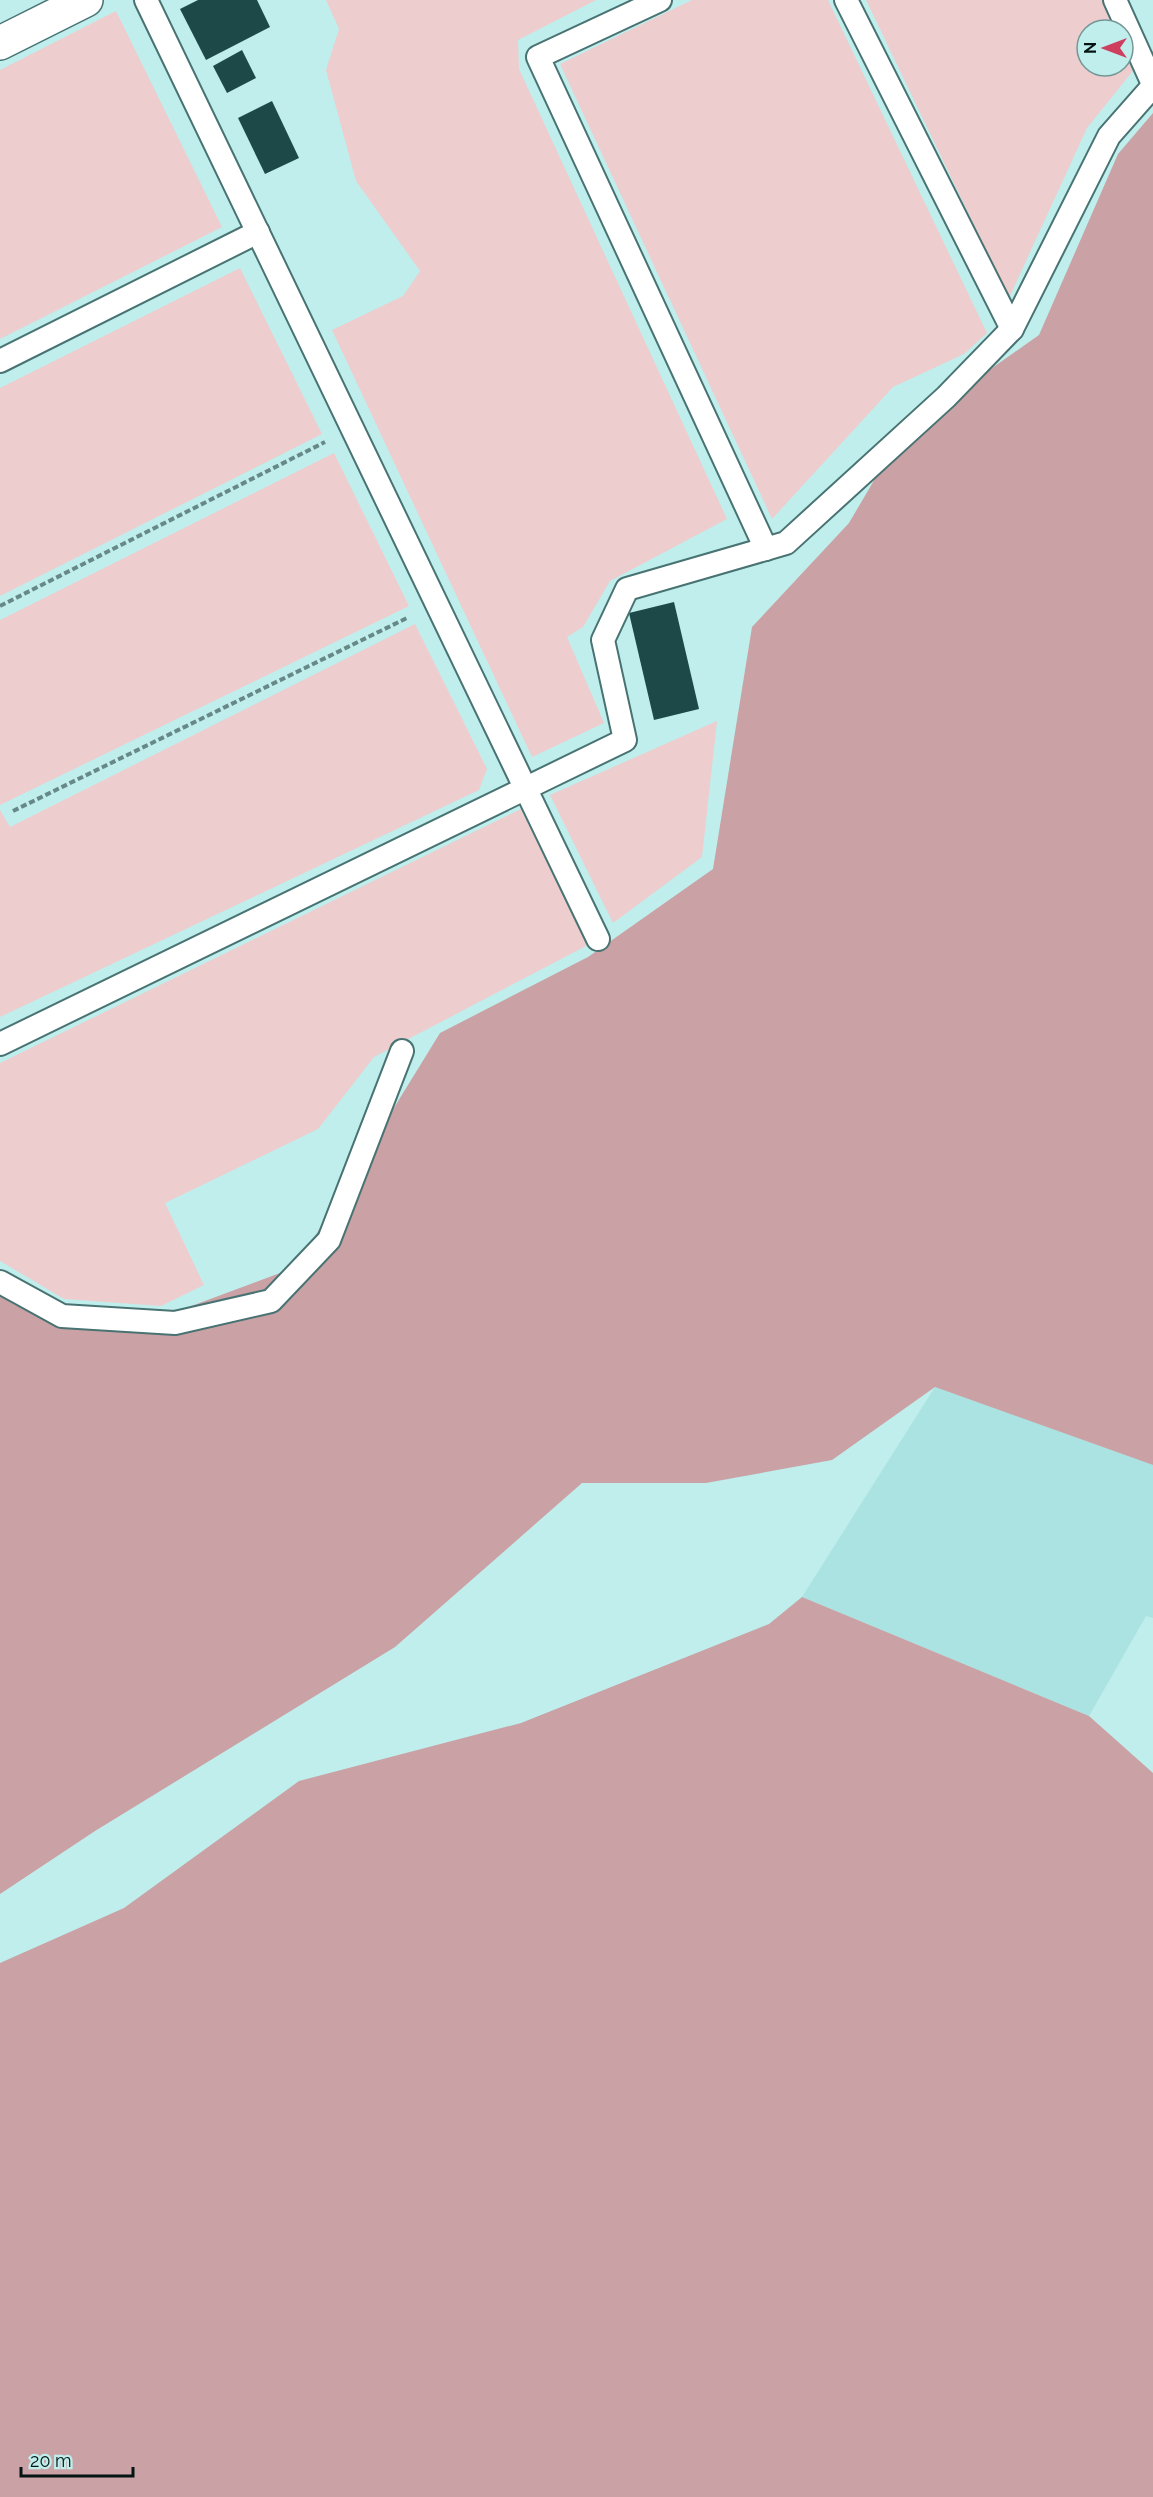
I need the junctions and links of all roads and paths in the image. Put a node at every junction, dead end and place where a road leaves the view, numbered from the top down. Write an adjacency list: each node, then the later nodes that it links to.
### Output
1 (86, 0): 6 (street)
2 (146, 0): 8 (lane)
3 (660, 0): 12 (lane)
4 (846, 0): 9 (lane)
5 (1115, 0): 7 (lane)
6 (0, 43)
7 (1153, 85): 9 (lane)
8 (258, 232): 10 (lane); 11 (lane)
9 (1012, 329): 12 (lane)
10 (0, 361)
11 (352, 429): 13 (lane); 14 (path)
12 (766, 549): 15 (lane)
13 (436, 603): 15 (lane); 16 (path)
14 (0, 606)
15 (525, 788): 17 (lane); 18 (lane)
16 (13, 811)
17 (598, 939)
18 (0, 1044)
19 (402, 1051): 20 (lane)
20 (0, 1282)

